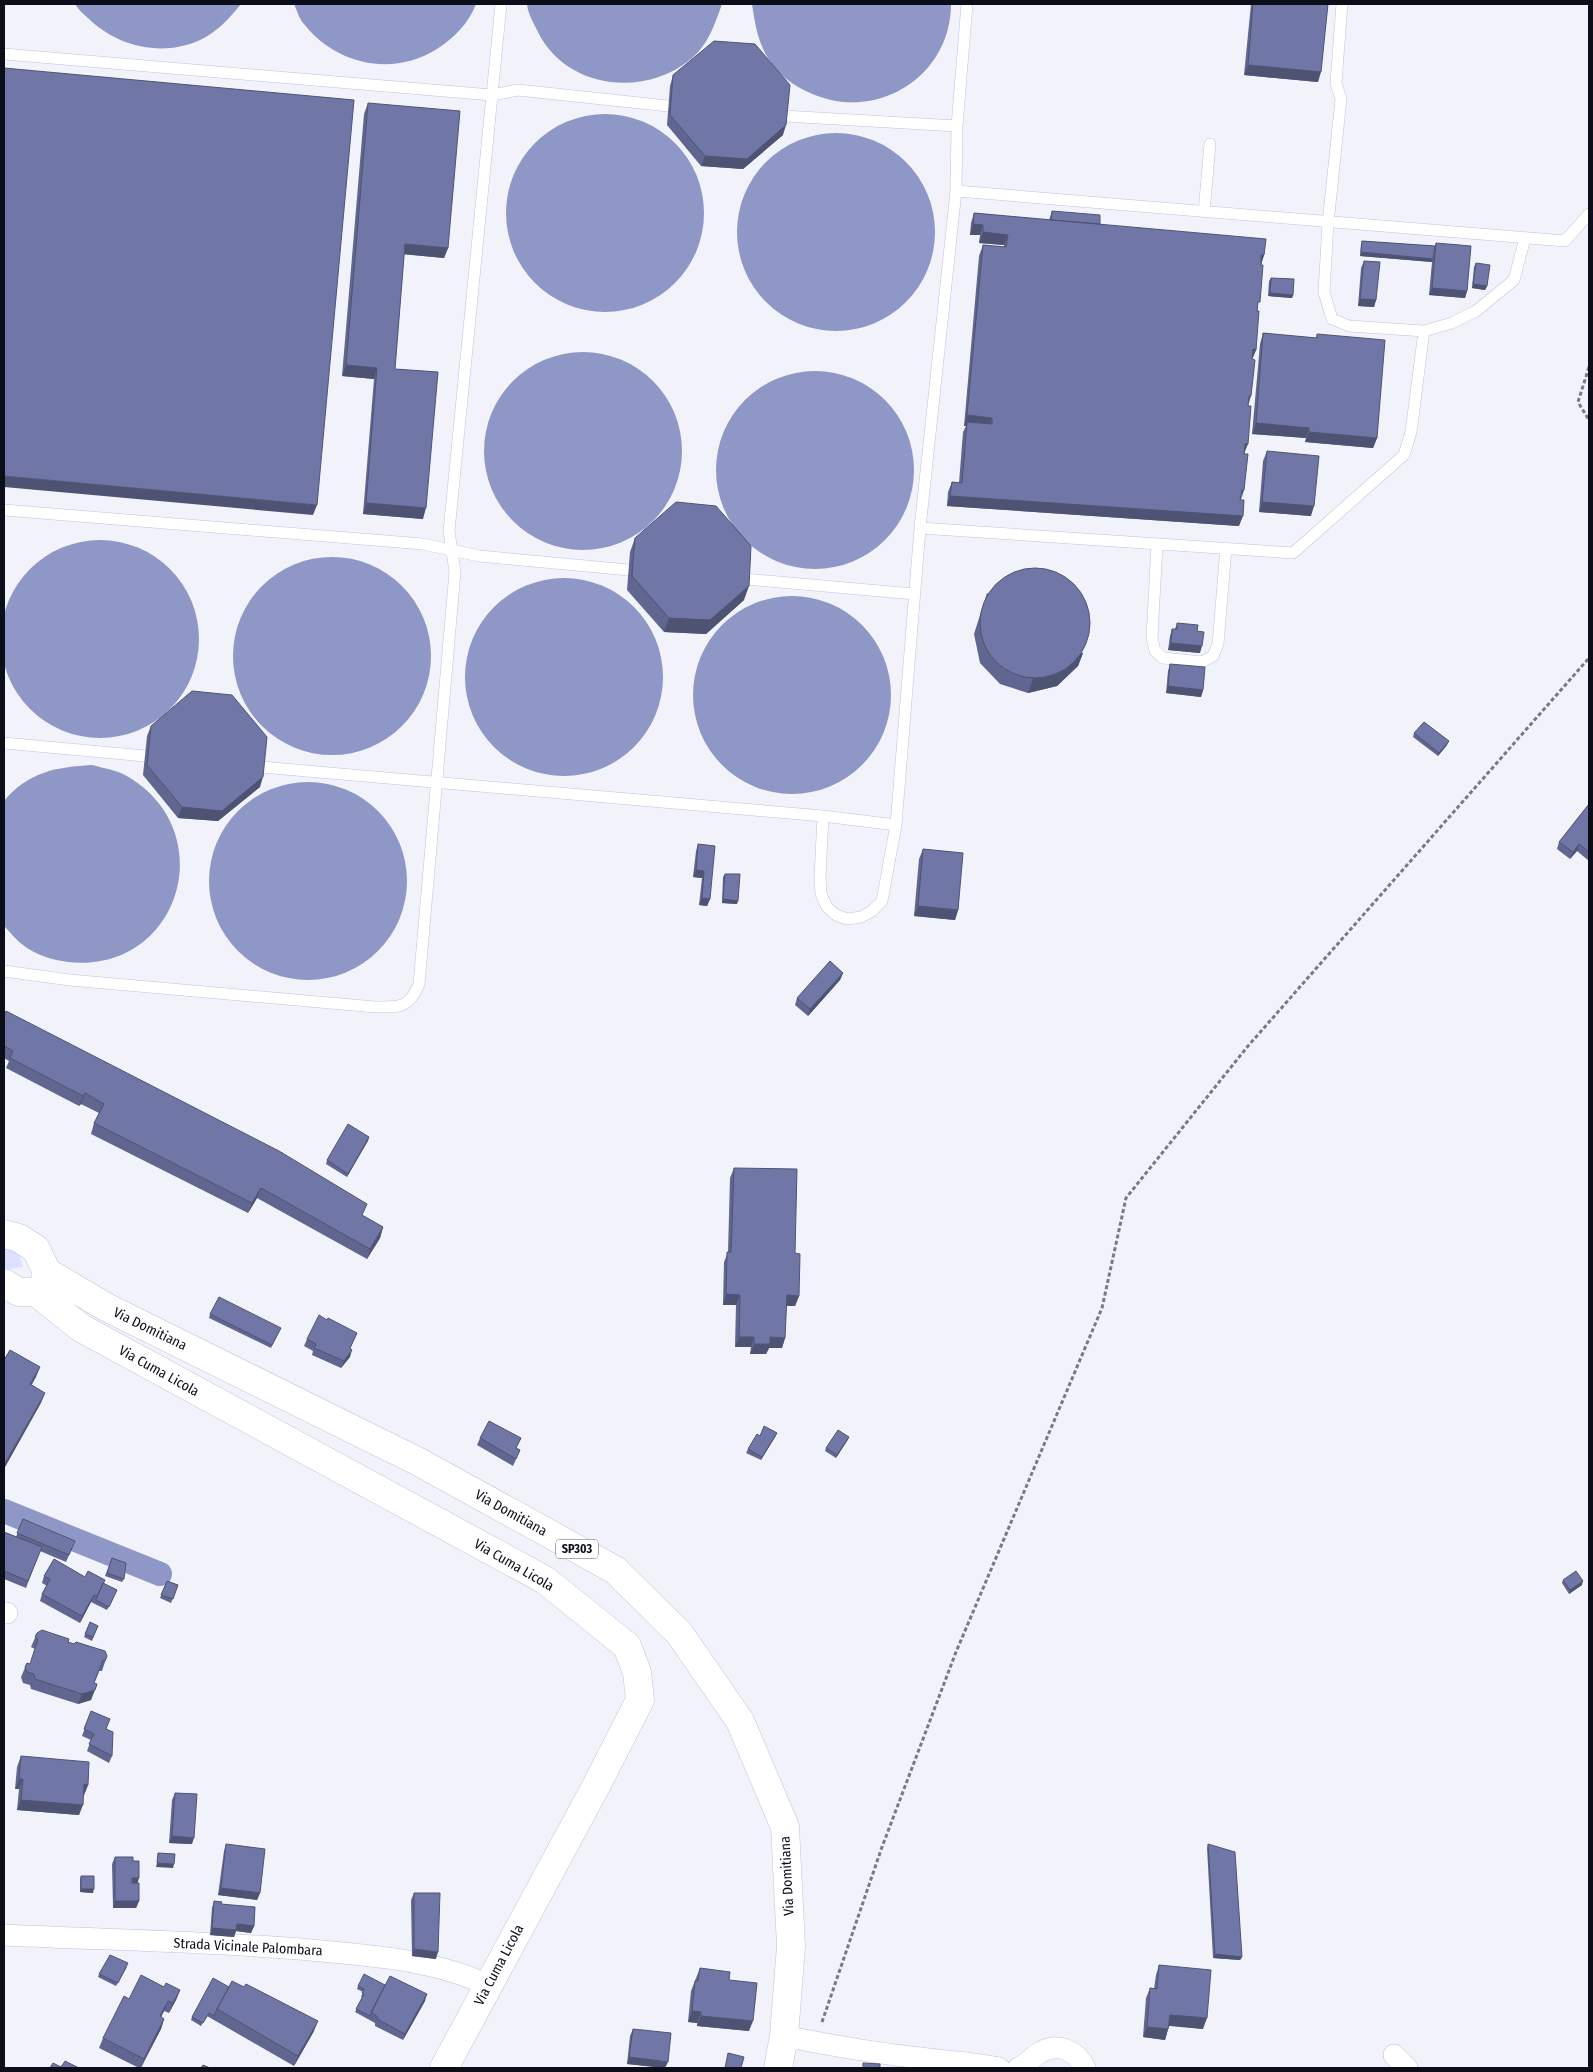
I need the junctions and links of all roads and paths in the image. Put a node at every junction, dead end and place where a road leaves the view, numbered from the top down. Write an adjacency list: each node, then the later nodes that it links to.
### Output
1 (501, 4): 5 (lane)
2 (967, 4): 8 (lane)
3 (1342, 4): 13 (lane)
4 (4, 54): 5 (lane)
5 (492, 95): 6 (lane); 22 (lane)
6 (668, 106)
7 (784, 116): 8 (lane)
8 (958, 126): 10 (lane)
9 (1210, 144): 11 (lane)
10 (956, 191): 11 (lane); 19 (lane)
11 (1204, 212): 13 (lane)
12 (1589, 214): 14 (lane)
13 (1328, 223): 14 (lane); 15 (lane)
14 (1525, 238): 15 (lane)
15 (1424, 331): 21 (lane)
16 (1589, 368): 17 (path)
17 (1589, 420)
18 (4, 510): 22 (lane)
19 (920, 528): 20 (lane); 25 (lane)
20 (1157, 544): 21 (lane); 21 (lane)
21 (1226, 548)
22 (452, 549): 23 (lane); 30 (lane)
23 (629, 570)
24 (745, 579): 25 (lane)
25 (914, 594): 32 (lane)
26 (1589, 658): 40 (path)
27 (4, 743): 28 (lane)
28 (145, 756)
29 (261, 767): 30 (lane)
30 (437, 782): 31 (lane); 33 (lane)
31 (823, 816): 32 (lane); 32 (lane)
32 (896, 825)
33 (4, 971)
34 (4, 1234): 35 (main road)
35 (41, 1282): 36 (main road, Via Domitiana / SP303); 38 (main road, Via Cuma Licola); 39 (main road, Via Domitiana / SP303)
36 (4, 1283)
37 (4, 1935): 38 (street, Strada Vicinale Palombara)
38 (488, 1985): 41 (main road, Via Cuma Licola)
39 (784, 2036): 40 (street); 42 (main road, Via Domitiana / SP303)
40 (815, 2042): 43 (street)
41 (444, 2068)
42 (778, 2068)
43 (999, 2068)
44 (1018, 2068): 45 (street)
45 (1085, 2068)

